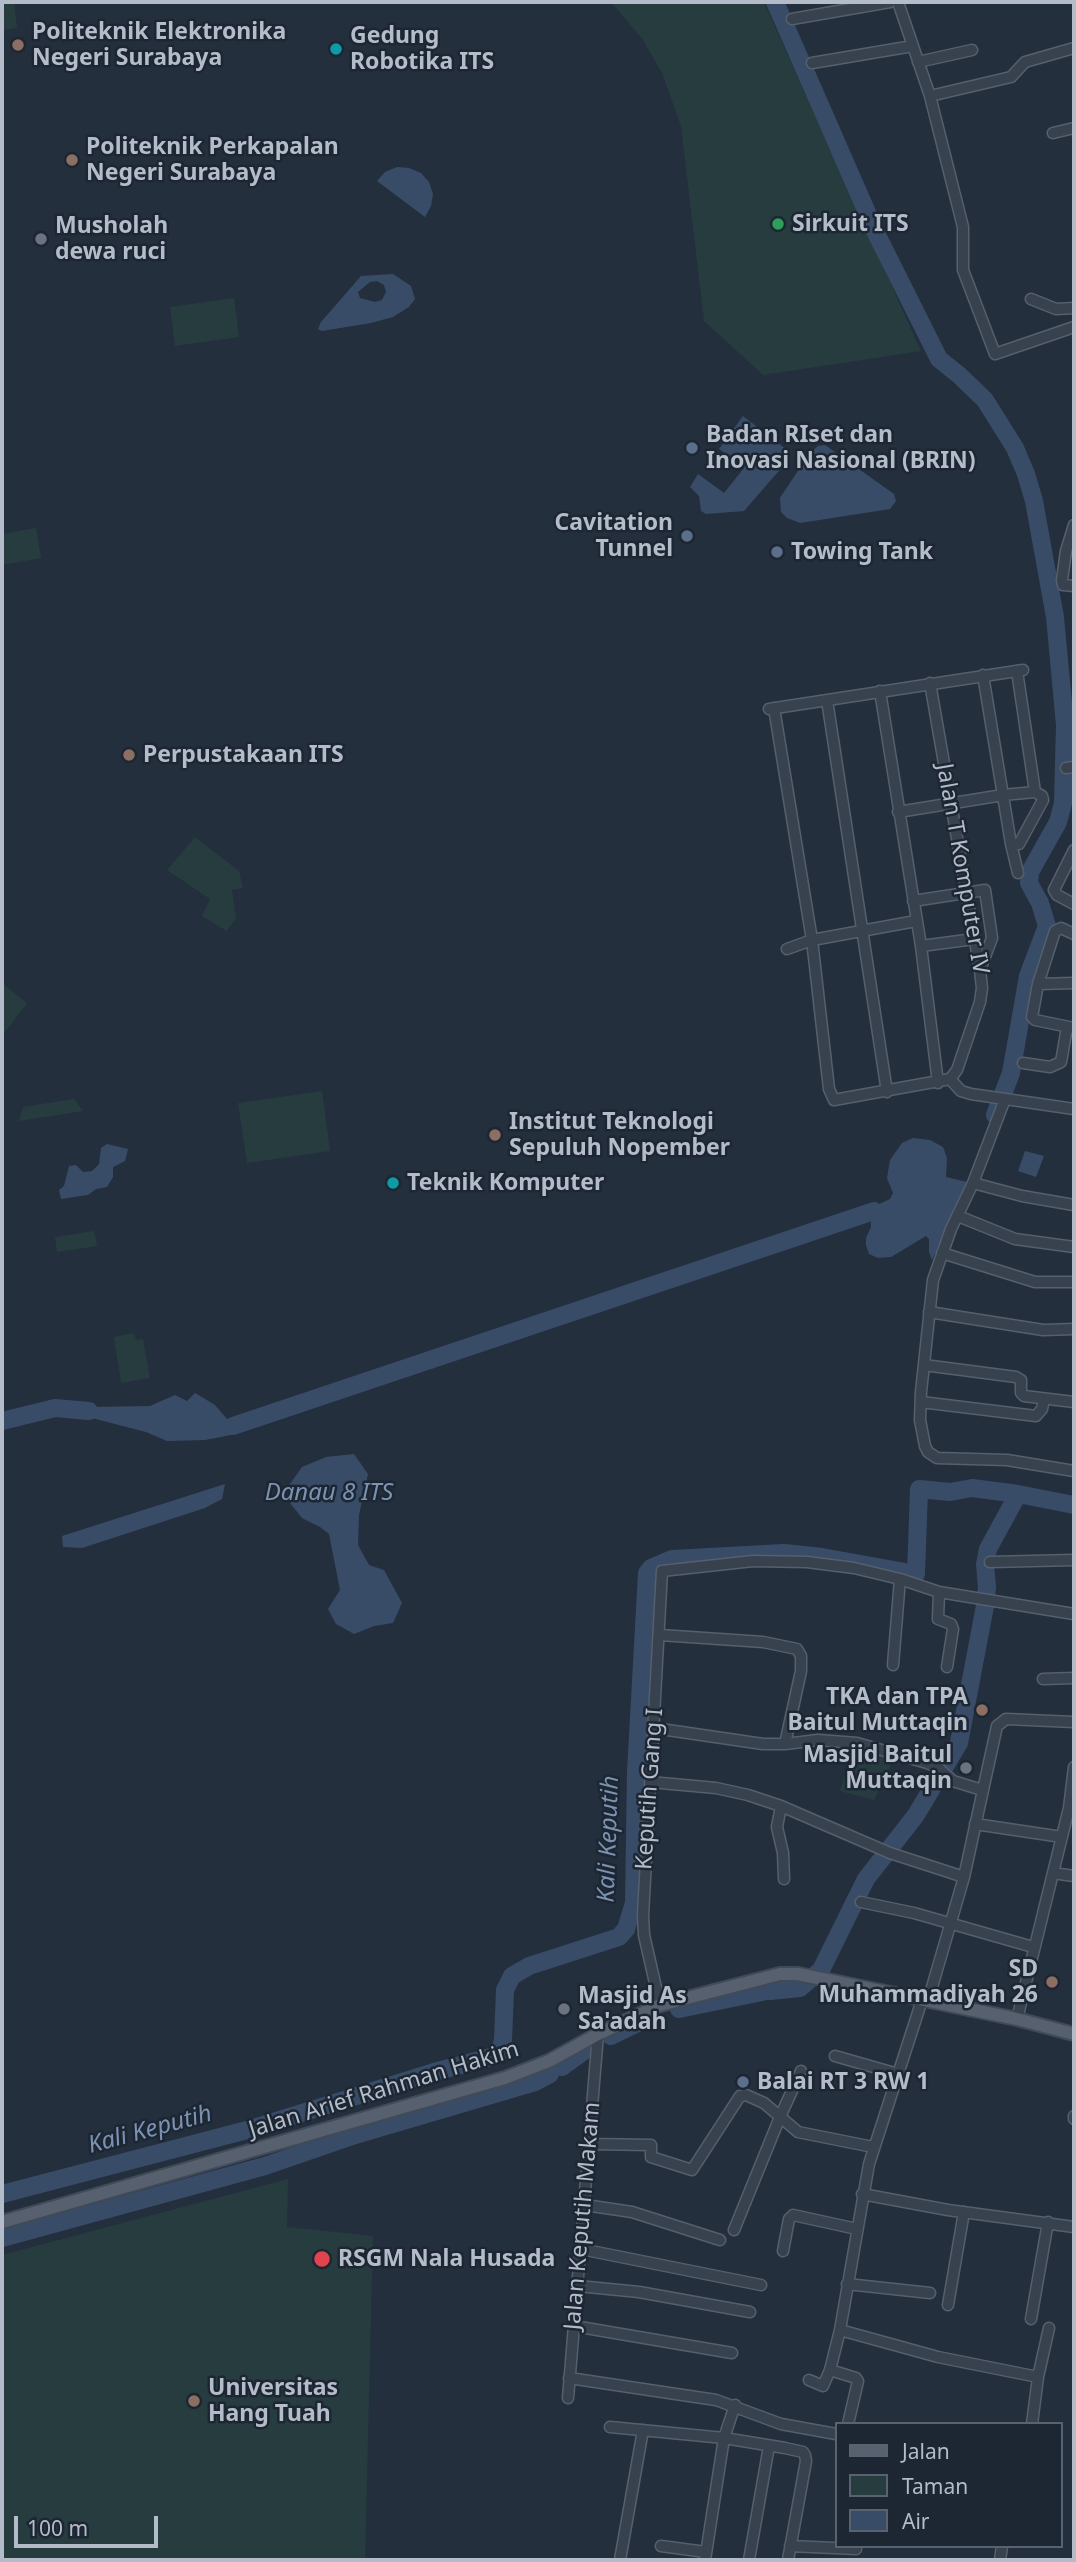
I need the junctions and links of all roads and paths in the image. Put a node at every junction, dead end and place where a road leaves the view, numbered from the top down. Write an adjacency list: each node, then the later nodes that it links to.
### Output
1 (890, 2): 3 (street)
2 (898, 2): 4 (street)
3 (792, 19)
4 (913, 46): 7 (street); 8 (street)
5 (1074, 48): 9 (street)
6 (972, 50): 7 (street)
7 (918, 62): 9 (street)
8 (812, 63)
9 (930, 96): 14 (street)
10 (1074, 128): 11 (street)
11 (1053, 133)
12 (1031, 299): 13 (street)
13 (1074, 308)
14 (1074, 327)
15 (1074, 525): 16 (street)
16 (1074, 586)
17 (983, 676): 18 (street); 21 (street); 22 (street)
18 (930, 683): 19 (street); 23 (street, Jalan T Komputer IV)
19 (880, 691): 20 (street); 24 (street)
20 (827, 700): 32 (street); 35 (street)
21 (1035, 792): 22 (street); 25 (street)
22 (1003, 795): 23 (street); 25 (street)
23 (950, 803): 24 (street); 28 (street, Jalan T Komputer IV)
24 (898, 812): 29 (street)
25 (1011, 844): 27 (street)
26 (1074, 850): 30 (street)
27 (1018, 873)
28 (966, 893): 29 (street); 34 (street, Jalan T Komputer IV); 38 (street)
29 (913, 901): 31 (street)
30 (1074, 904)
31 (916, 921): 32 (street); 36 (street)
32 (862, 931): 35 (street); 45 (street)
33 (1074, 934): 40 (street)
34 (974, 939): 36 (street); 38 (street, Jalan T Komputer IV)
35 (812, 940): 37 (street); 45 (street)
36 (921, 946): 44 (street)
37 (787, 949)
38 (980, 970): 43 (street, Jalan T Komputer IV)
39 (1074, 983): 40 (street)
40 (1038, 984): 41 (street)
41 (1071, 1027): 42 (street)
42 (1023, 1063)
43 (950, 1079): 44 (street); 46 (street)
44 (938, 1083): 45 (street)
45 (887, 1091)
46 (1001, 1098): 47 (street); 48 (street)
47 (1074, 1109)
48 (973, 1183): 49 (street); 50 (street)
49 (1074, 1205)
50 (958, 1216): 51 (street); 52 (street)
51 (1074, 1247)
52 (942, 1253): 53 (street); 54 (street)
53 (1074, 1282)
54 (929, 1312): 55 (street); 56 (street)
55 (1074, 1329)
56 (924, 1365): 57 (street); 58 (street)
57 (1044, 1399): 58 (street); 59 (street)
58 (921, 1402): 60 (street)
59 (1074, 1402)
60 (1074, 1471)
61 (1074, 1560): 62 (street)
62 (990, 1562)
63 (900, 1579): 64 (street); 66 (street, Keputih Gang I); 67 (street)
64 (939, 1592): 65 (street); 68 (street)
65 (1074, 1614)
66 (660, 1635): 72 (street, Keputih Gang I); 73 (street)
67 (893, 1665)
68 (947, 1667)
69 (1074, 1678): 70 (street)
70 (1043, 1679)
71 (1074, 1722): 76 (street)
72 (654, 1728): 73 (street); 75 (street, Keputih Gang I)
73 (785, 1744): 76 (street)
74 (1074, 1767): 78 (street)
75 (650, 1782): 77 (street); 89 (street, Keputih Gang I)
76 (982, 1790): 79 (street)
77 (781, 1806): 83 (street); 84 (street)
78 (1072, 1808): 80 (street)
79 (975, 1824): 80 (street); 83 (street)
80 (1062, 1837): 81 (street)
81 (1053, 1873): 82 (street); 87 (street)
82 (1074, 1876)
83 (964, 1877): 86 (street)
84 (783, 1879)
85 (861, 1902): 86 (street)
86 (949, 1923): 87 (street); 88 (street)
87 (1033, 1947): 90 (street)
88 (925, 2001): 89 (main road, Jalan Arief Rahman Hakim); 90 (main road, Jalan Arief Rahman Hakim); 95 (street)
89 (660, 2005): 91 (main road, Jalan Arief Rahman Hakim)
90 (1017, 2020): 92 (main road, Jalan Arief Rahman Hakim)
91 (598, 2034): 97 (street, Jalan Keputih Makam); 102 (main road, Jalan Arief Rahman Hakim)
92 (1074, 2034)
93 (835, 2056): 95 (street)
94 (801, 2071): 96 (street)
95 (898, 2074): 98 (street)
96 (780, 2118): 97 (street); 98 (street); 106 (street)
97 (590, 2144): 100 (street, Jalan Keputih Makam)
98 (873, 2147): 99 (street)
99 (862, 2194): 101 (street); 105 (street)
100 (585, 2205): 107 (street); 108 (street, Jalan Keputih Makam)
101 (964, 2212): 103 (street); 114 (street)
102 (2, 2222)
103 (1048, 2222): 104 (street); 116 (street)
104 (1074, 2227)
105 (857, 2229): 109 (street); 110 (street)
106 (734, 2230)
107 (720, 2240)
108 (581, 2249): 111 (street, Jalan Keputih Makam); 112 (street)
109 (783, 2251)
110 (847, 2284): 113 (street); 119 (street)
111 (578, 2286): 115 (street); 117 (street, Jalan Keputih Makam)
112 (761, 2286)
113 (930, 2293)
114 (948, 2305)
115 (750, 2312)
116 (1031, 2319)
117 (574, 2326): 120 (street); 123 (street, Jalan Keputih Makam)
118 (1049, 2328): 122 (street)
119 (840, 2330): 121 (street); 122 (street)
120 (732, 2353)
121 (830, 2370): 124 (street); 127 (street)
122 (1038, 2377): 128 (street)
123 (569, 2378): 125 (street, Jalan Keputih Makam); 126 (street)
124 (809, 2380)
125 (568, 2398)
126 (735, 2405): 131 (street); 132 (street)
127 (848, 2422)
128 (1032, 2422)
129 (610, 2427): 130 (street)
130 (643, 2430): 132 (street); 138 (street)
131 (834, 2434)
132 (724, 2438): 133 (street); 137 (street)
133 (769, 2446): 135 (street); 139 (street)
134 (661, 2546): 137 (street)
135 (790, 2546): 136 (street); 140 (street)
136 (856, 2549)
137 (705, 2556)
138 (620, 2560)
139 (749, 2560)
140 (788, 2560)

